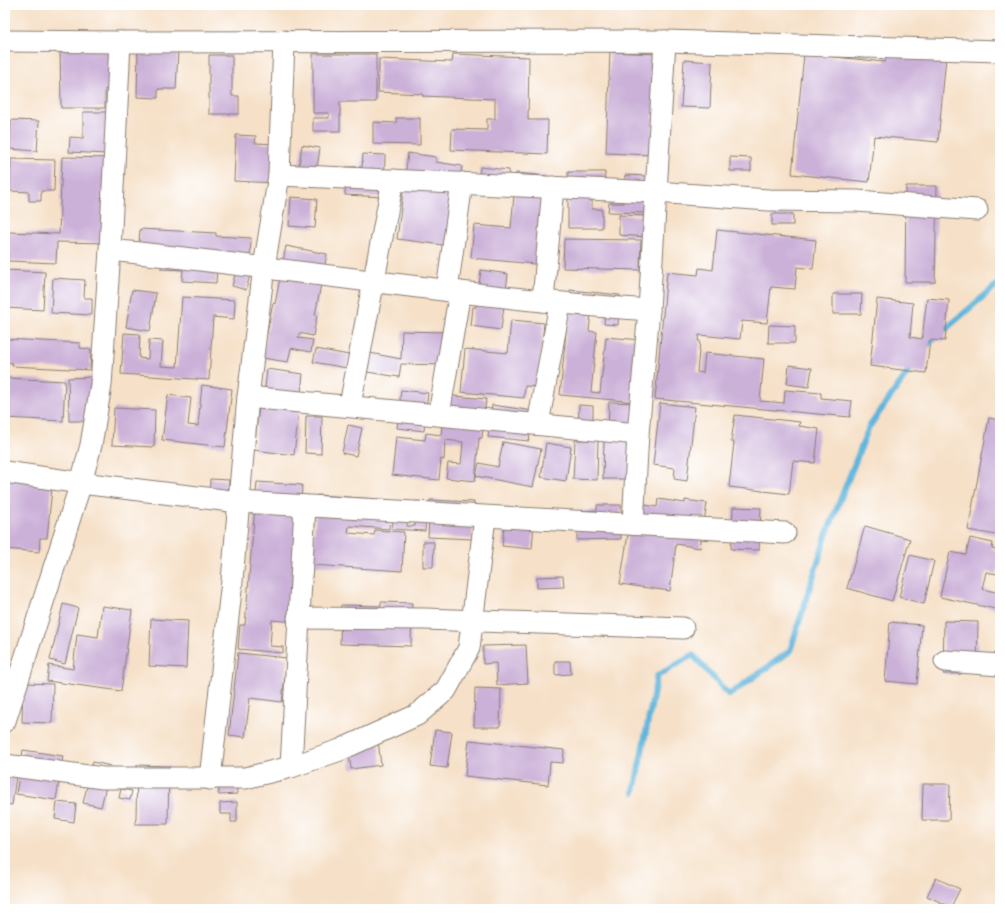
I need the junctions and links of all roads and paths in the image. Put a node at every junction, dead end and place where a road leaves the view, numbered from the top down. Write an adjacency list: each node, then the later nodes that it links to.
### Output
1 (5, 41): 4 (street)
2 (284, 41): 3 (street); 4 (street); 6 (street)
3 (665, 41): 5 (street); 10 (street)
4 (120, 42): 12 (street)
5 (1000, 51)
6 (279, 175): 7 (street); 13 (street)
7 (393, 180): 8 (street); 14 (street)
8 (462, 182): 9 (street); 15 (street)
9 (553, 187): 10 (street); 16 (street)
10 (655, 192): 11 (street); 17 (street)
11 (977, 210)
12 (110, 250): 13 (street); 24 (street)
13 (264, 267): 14 (street); 18 (street)
14 (374, 281): 15 (street); 19 (street)
15 (454, 291): 16 (street); 20 (street)
16 (552, 303): 17 (street); 21 (street)
17 (649, 310): 22 (street)
18 (248, 397): 19 (street); 25 (street)
19 (350, 405): 20 (street)
20 (439, 414): 21 (street)
21 (538, 424): 22 (street)
22 (638, 434): 28 (street)
23 (5, 472): 24 (street)
24 (81, 483): 25 (street); 35 (street)
25 (239, 502): 26 (street); 39 (street)
26 (305, 506): 27 (street); 30 (street)
27 (485, 517): 28 (street); 31 (street)
28 (633, 524): 29 (street)
29 (785, 533)
30 (298, 618): 31 (street); 38 (street)
31 (473, 621): 32 (street); 38 (street)
32 (683, 628)
33 (945, 661): 34 (street)
34 (1000, 665)
35 (12, 673): 36 (street)
36 (5, 720)
37 (5, 765): 39 (street)
38 (291, 767): 39 (street)
39 (210, 779)

